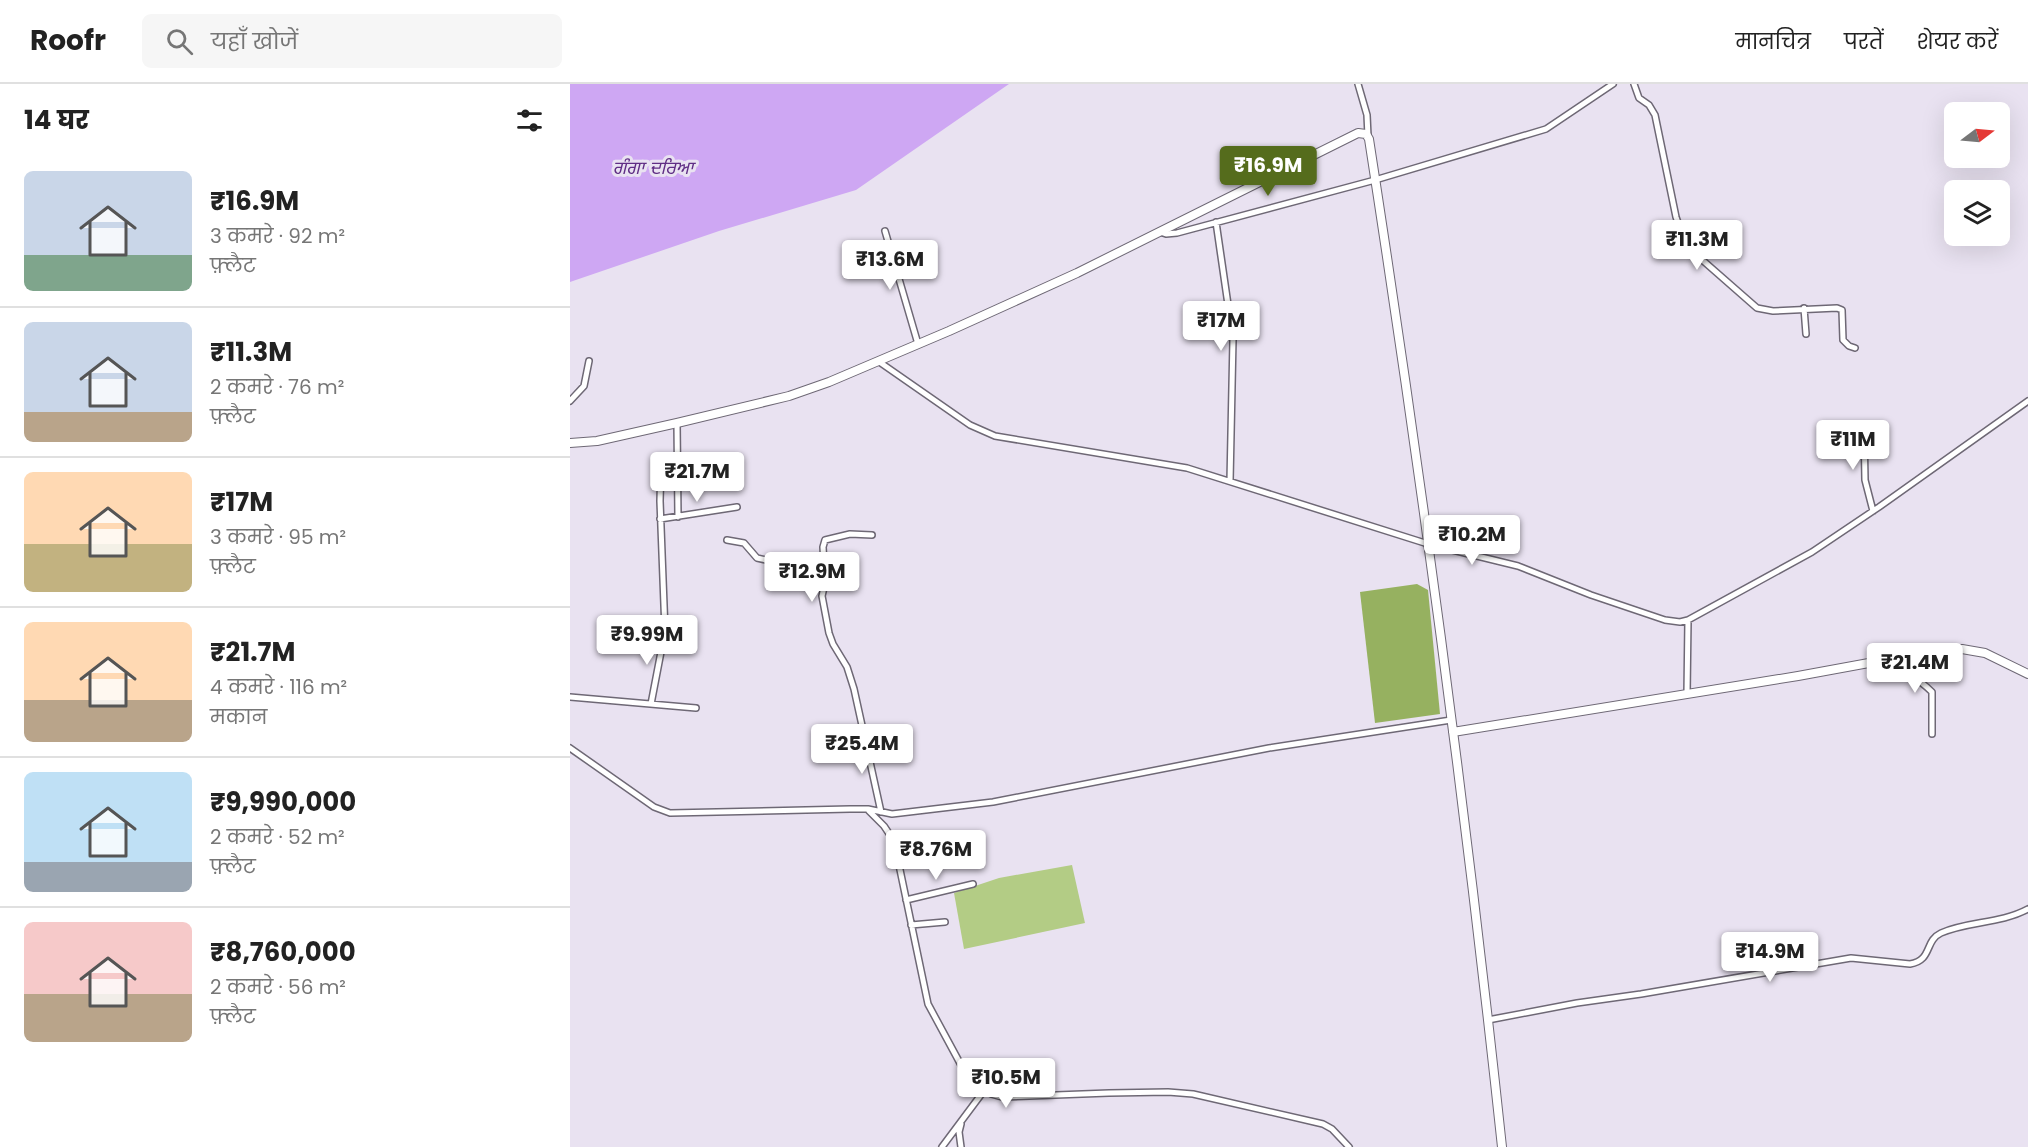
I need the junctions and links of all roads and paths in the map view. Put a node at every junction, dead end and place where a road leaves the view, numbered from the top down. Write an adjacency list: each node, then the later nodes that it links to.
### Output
1 (1358, 84): 4 (street)
2 (1613, 84): 5 (street)
3 (1634, 84): 9 (street)
4 (1368, 136): 5 (main road); 8 (main road)
5 (1375, 180): 6 (street); 28 (main road)
6 (1216, 222): 8 (street); 21 (street)
7 (885, 231): 11 (street)
8 (1160, 232): 11 (main road)
9 (1804, 308): 10 (street); 12 (street)
10 (1806, 334)
11 (918, 344): 14 (main road)
12 (1855, 348)
13 (589, 361): 15 (street)
14 (878, 361): 17 (main road); 21 (street)
15 (570, 401)
16 (2028, 401): 23 (street)
17 (677, 423): 19 (main road); 20 (street)
18 (1864, 427): 23 (street)
19 (570, 443)
20 (678, 456): 24 (street); 25 (street)
21 (1230, 482): 28 (street)
22 (737, 507): 24 (street)
23 (1873, 511): 30 (street)
24 (678, 517): 25 (street)
25 (660, 519): 35 (street)
26 (872, 535): 42 (street)
27 (727, 540): 29 (street)
28 (1428, 544): 30 (street); 37 (main road)
29 (790, 580)
30 (1688, 620): 33 (street)
31 (1913, 655): 32 (main road); 33 (main road); 39 (street)
32 (2028, 674)
33 (1687, 694): 38 (main road)
34 (570, 697): 35 (street)
35 (651, 704): 36 (street)
36 (696, 708)
37 (1451, 720): 38 (main road); 42 (street)
38 (1453, 732): 48 (main road)
39 (1932, 734)
40 (570, 748): 41 (street)
41 (868, 809): 42 (street); 44 (street)
42 (881, 812)
43 (973, 884): 44 (street)
44 (906, 900): 47 (street)
45 (2028, 909): 48 (street)
46 (945, 922): 47 (street)
47 (911, 925): 49 (street)
48 (1488, 1020): 54 (main road)
49 (986, 1088): 50 (street); 53 (street)
50 (961, 1122): 51 (street); 52 (street)
51 (942, 1147)
52 (961, 1147)
53 (1349, 1147)
54 (1502, 1147)

